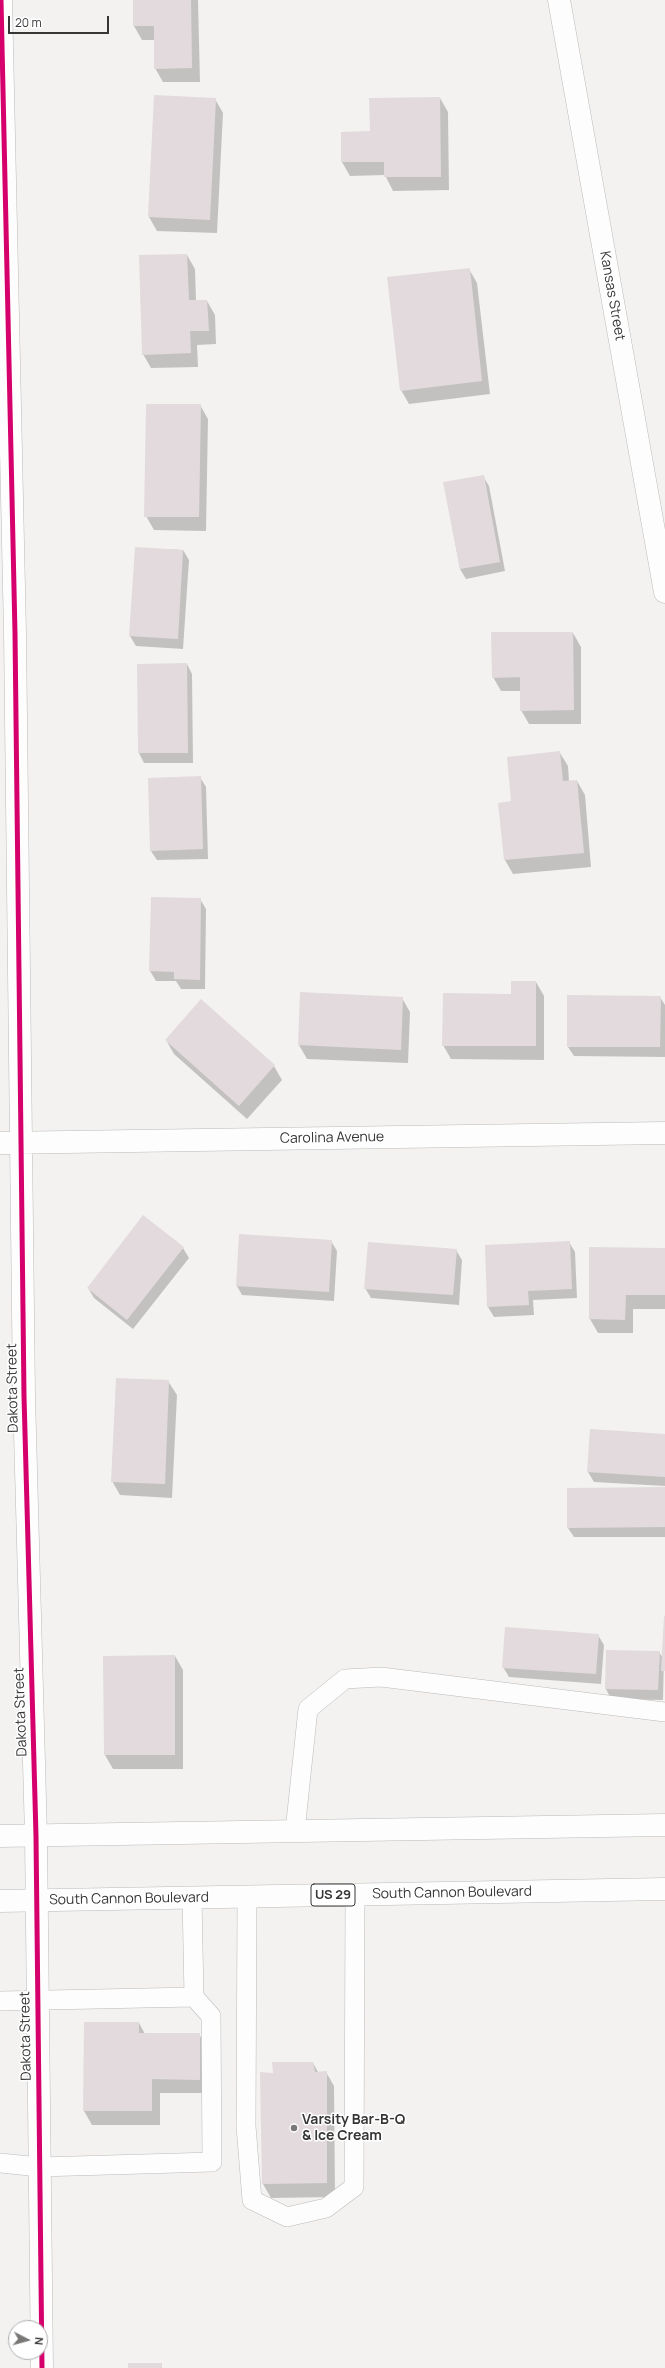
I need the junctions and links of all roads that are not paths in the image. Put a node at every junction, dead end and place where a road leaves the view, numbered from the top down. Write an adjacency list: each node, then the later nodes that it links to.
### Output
1 (1, 0): 4 (street, Dakota Street)
2 (559, 0): 3 (street, Kansas Street)
3 (665, 592)
4 (7, 633): 6 (street, Dakota Street)
5 (665, 1133): 6 (street, Carolina Avenue)
6 (22, 1142): 7 (street, Carolina Avenue); 12 (street, Dakota Street)
7 (0, 1143)
8 (665, 1712): 10 (lane)
9 (665, 1825): 10 (street)
10 (295, 1831): 12 (street)
11 (0, 1836): 12 (street)
12 (36, 1836): 17 (street, Dakota Street)
13 (665, 1889): 14 (street, South Cannon Boulevard / US 29)
14 (355, 1894): 16 (street, South Cannon Boulevard / US 29); 16 (lane)
15 (192, 1897): 16 (street, South Cannon Boulevard / US 29); 17 (street, South Cannon Boulevard / US 29); 19 (lane)
16 (247, 1897)
17 (36, 1900): 18 (street, South Cannon Boulevard / US 29); 20 (street, Dakota Street)
18 (0, 1901)
19 (194, 1997): 20 (lane); 23 (lane)
20 (37, 2000): 21 (lane); 23 (street, Dakota Street)
21 (0, 2001)
22 (0, 2163): 23 (lane)
23 (39, 2167): 24 (street, Dakota Street)
24 (42, 2368)

